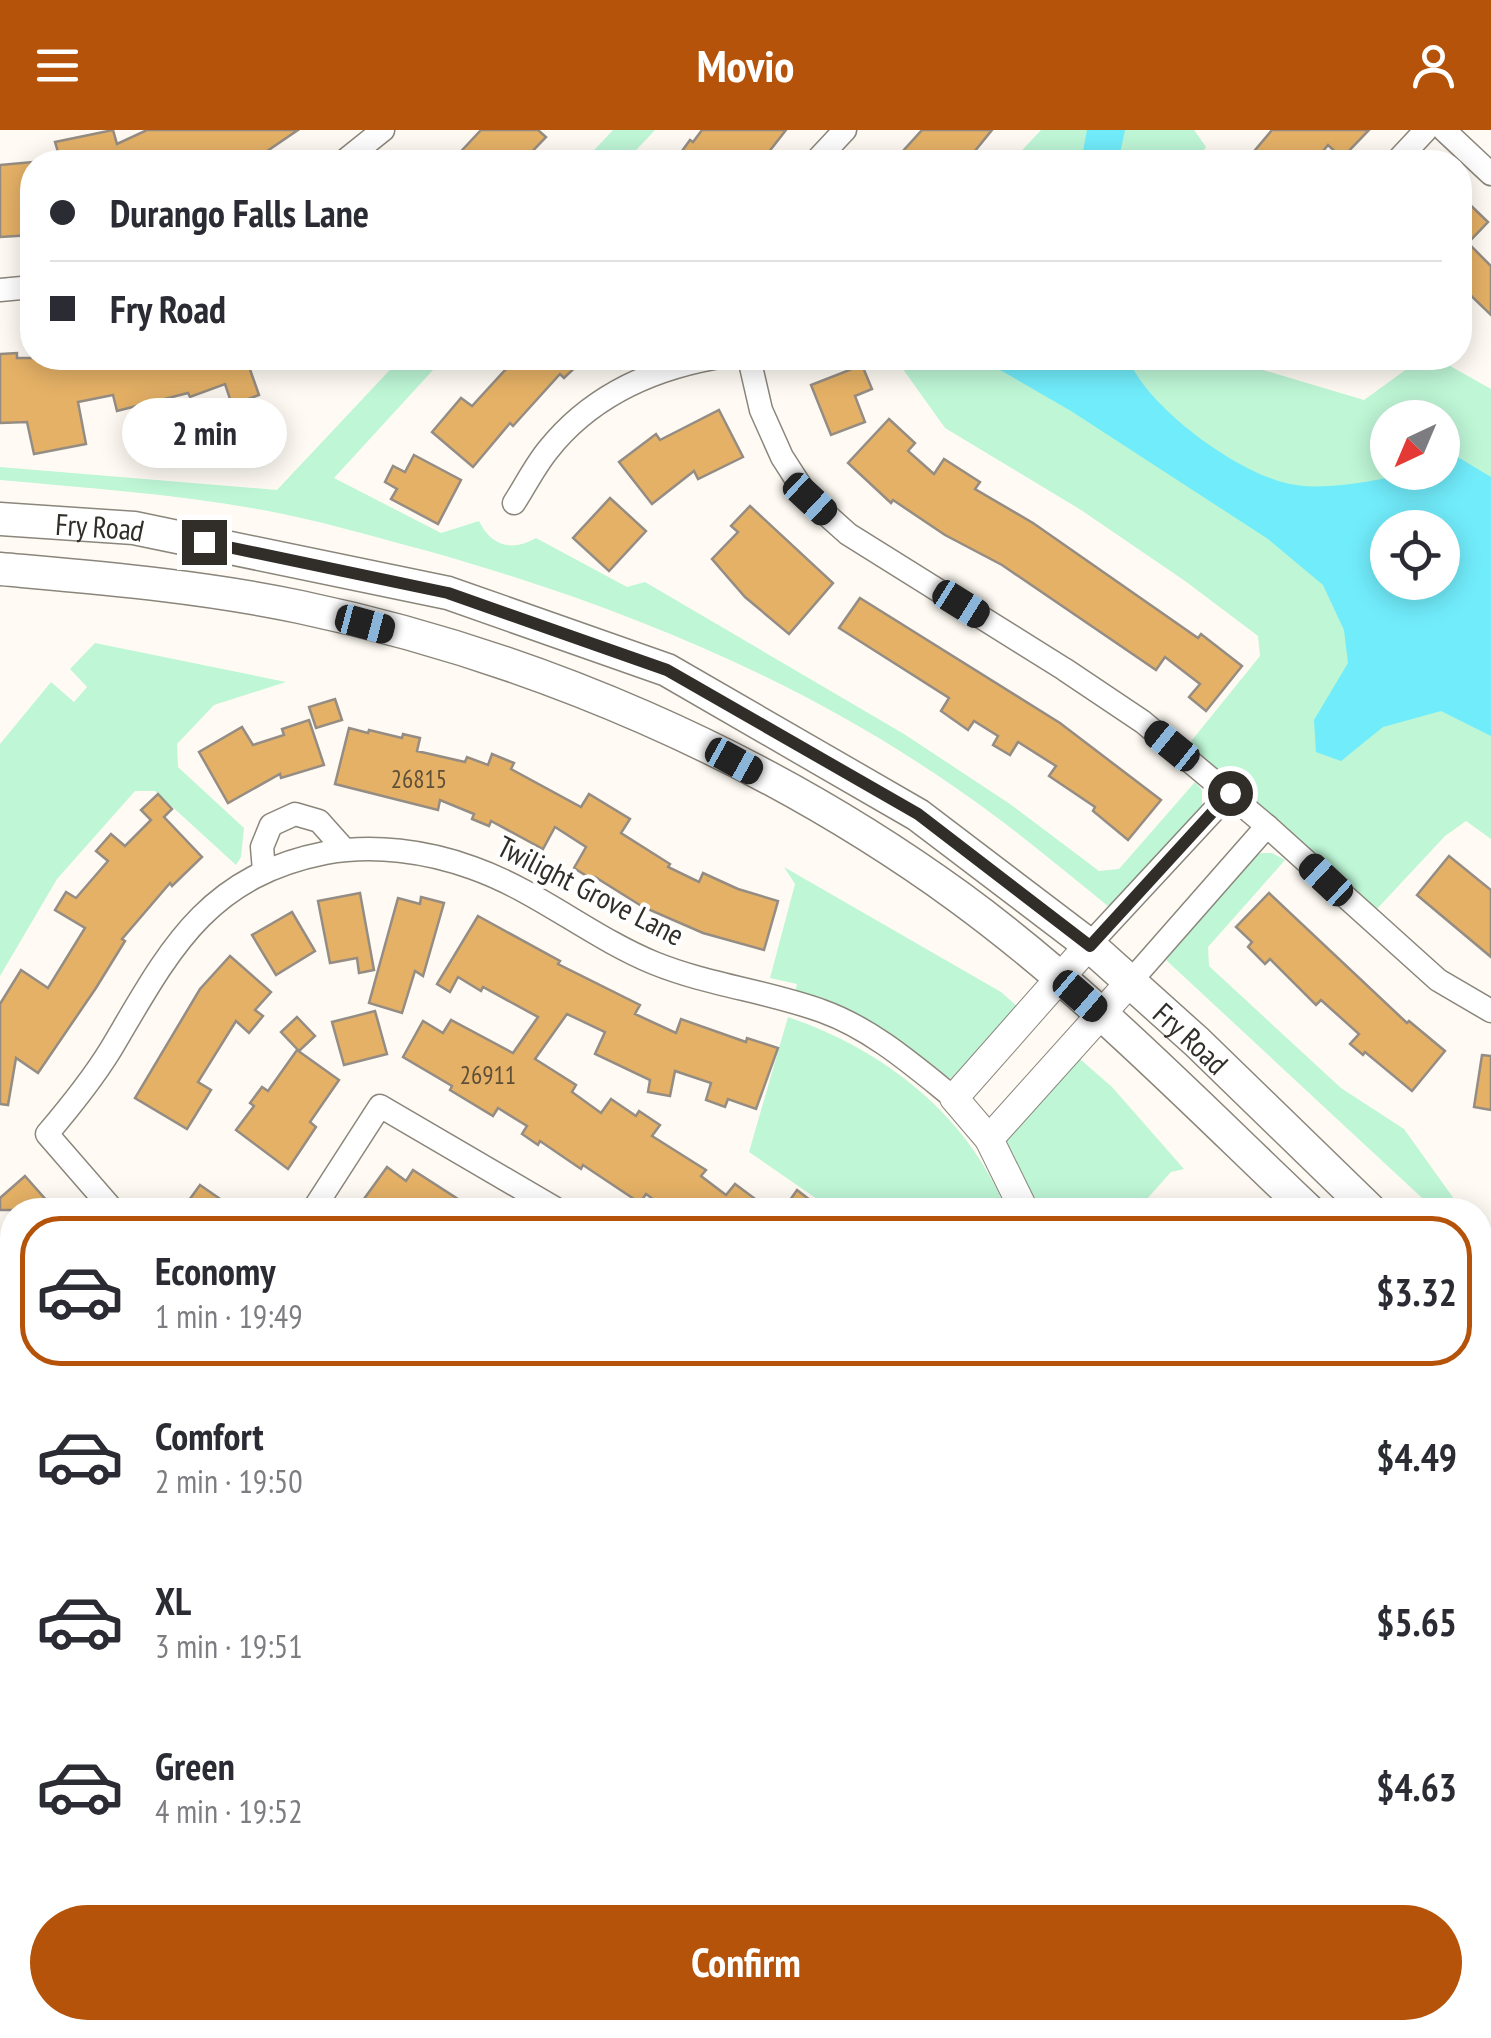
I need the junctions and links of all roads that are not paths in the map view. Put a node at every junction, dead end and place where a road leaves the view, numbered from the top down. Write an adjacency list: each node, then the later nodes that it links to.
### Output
1 (383, 130): 5 (street)
2 (845, 130): 6 (street)
3 (1426, 130): 7 (street)
4 (1444, 130): 8 (street)
5 (358, 150)
6 (826, 150)
7 (1407, 150)
8 (1465, 150)
9 (1472, 156): 10 (street)
10 (1491, 174)
11 (662, 370): 13 (street)
12 (751, 370): 16 (street)
13 (514, 503)
14 (0, 519): 20 (main road, Fry Road)
15 (0, 569): 21 (main road, Fry Road)
16 (1230, 793): 17 (street); 20 (street)
17 (1268, 826): 22 (street); 23 (street)
18 (344, 849): 19 (street, Twilight Grove Lane); 19 (street); 25 (street, Twilight Grove Lane)
19 (264, 870): 27 (street, Twilight Grove Lane)
20 (1090, 946): 21 (street); 22 (main road, Fry Road)
21 (1060, 979): 24 (main road, Fry Road); 25 (street)
22 (1130, 982): 24 (street); 32 (main road, Fry Road)
23 (1491, 1012)
24 (1101, 1014): 26 (street); 31 (main road, Fry Road)
25 (954, 1098): 26 (street, Twilight Grove Lane)
26 (990, 1139): 30 (street, Twilight Grove Lane)
27 (103, 1198)
28 (321, 1198): 29 (street)
29 (537, 1198)
30 (1018, 1198)
31 (1295, 1198)
32 (1357, 1198)

